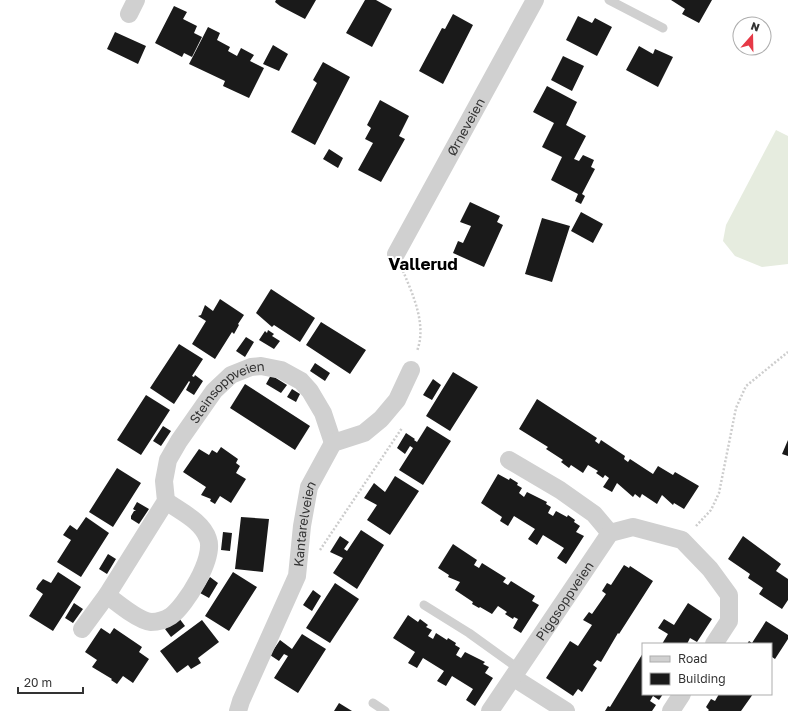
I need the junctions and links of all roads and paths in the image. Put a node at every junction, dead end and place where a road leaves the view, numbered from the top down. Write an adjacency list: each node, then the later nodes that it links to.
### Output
1 (535, 0): 4 (street, Ørneveien)
2 (609, 0): 3 (lane)
3 (663, 28)
4 (396, 254): 6 (path)
5 (788, 352): 12 (path)
6 (411, 370): 7 (street)
7 (398, 400): 8 (street); 13 (path)
8 (333, 443): 10 (street, Steinsoppveien); 13 (street, Kantarelveien)
9 (509, 460): 11 (street)
10 (166, 501): 14 (street); 14 (street)
11 (610, 533): 12 (street); 18 (street, Piggsoppveien)
12 (682, 540): 17 (street)
13 (297, 576): 21 (street, Kantarelveien)
14 (107, 595): 16 (street)
15 (424, 604): 18 (lane)
16 (82, 629)
17 (715, 643)
18 (516, 674): 23 (street, Piggsoppveien); 24 (street)
19 (681, 695): 25 (street)
20 (374, 703): 22 (lane)
21 (238, 711)
22 (385, 711)
23 (490, 711)
24 (566, 711)
25 (671, 711)

